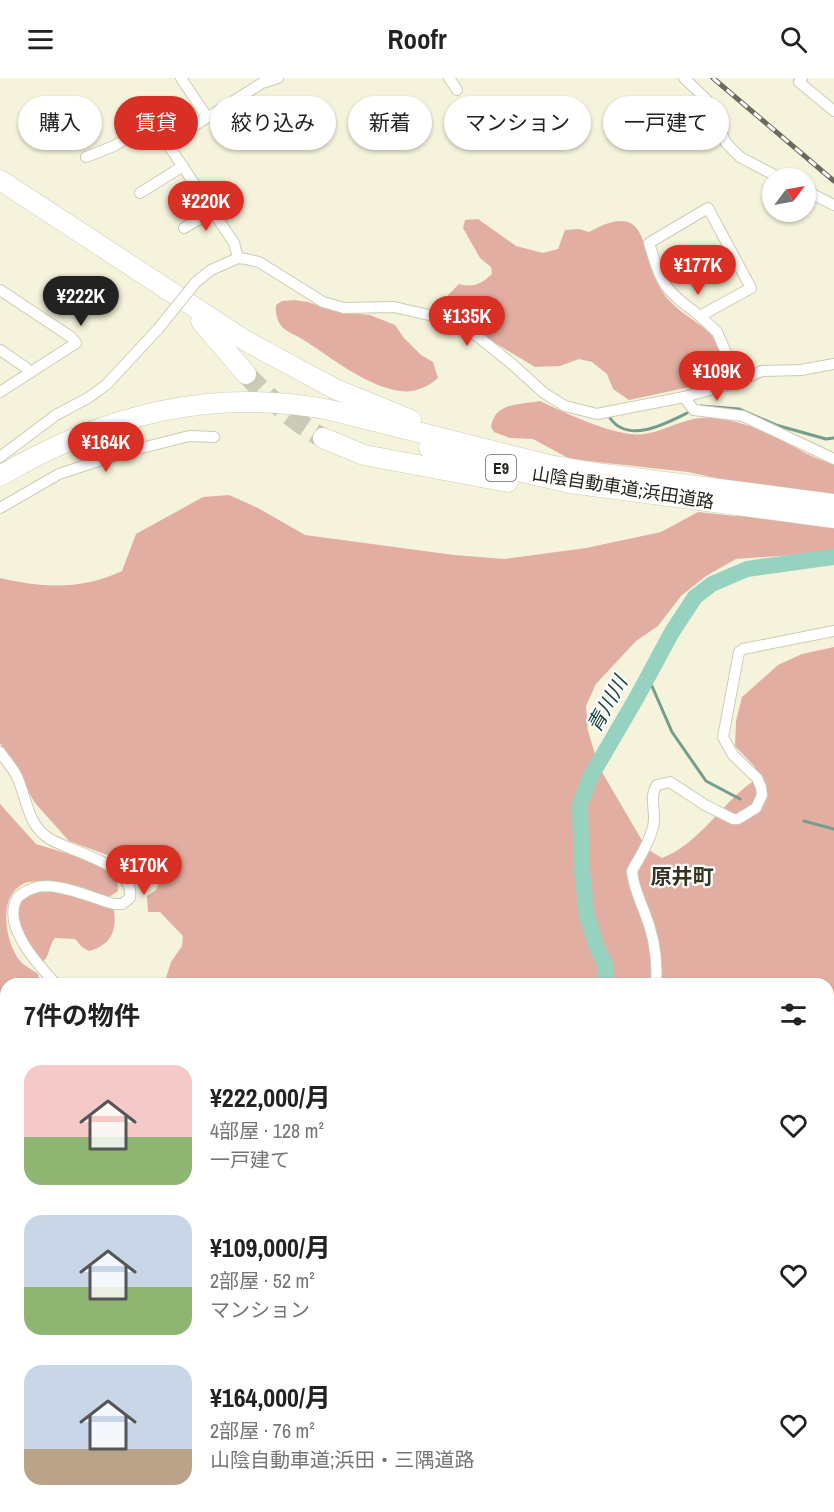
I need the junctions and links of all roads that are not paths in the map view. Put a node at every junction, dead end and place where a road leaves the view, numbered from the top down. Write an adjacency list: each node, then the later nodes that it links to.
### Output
1 (181, 78): 10 (street)
2 (247, 78): 7 (street)
3 (278, 78): 7 (street)
4 (449, 78): 8 (street)
5 (684, 78): 16 (street)
6 (798, 79): 9 (street)
7 (253, 88): 10 (street)
8 (457, 90)
9 (834, 111)
10 (207, 117): 11 (street)
11 (198, 123)
12 (114, 146): 14 (street)
13 (172, 150): 15 (street)
14 (86, 157)
15 (183, 166): 18 (street); 21 (street)
16 (762, 169)
17 (0, 180): 24 (highway)
18 (140, 193)
19 (816, 197): 20 (street)
20 (834, 205)
21 (213, 211): 22 (street); 23 (street)
22 (184, 228)
23 (238, 258): 33 (street); 38 (street, bridge)
24 (161, 285): 30 (highway); 37 (highway)
25 (0, 291): 29 (street)
26 (700, 316): 26 (street); 31 (street)
27 (0, 350): 29 (street)
28 (834, 364): 31 (street)
29 (30, 373): 32 (street)
30 (246, 374)
31 (738, 380): 33 (street)
32 (0, 392)
33 (684, 397): 39 (street)
34 (312, 411): 37 (highway, 山陰自動車道;浜田道路 / E9); 40 (highway, E9); 41 (highway, 山陰自動車道;浜田道路 / E9)
35 (214, 437): 44 (street)
36 (323, 438): 41 (highway)
37 (508, 455): 42 (highway, 山陰自動車道;浜田道路 / E9)
38 (0, 457)
39 (830, 457)
40 (0, 476)
41 (695, 500): 42 (highway, 山陰自動車道;浜田道路 / E9)
42 (755, 500): 43 (highway, 山陰自動車道;浜田道路 / E9); 45 (highway, 山陰自動車道;浜田道路 / E9)
43 (834, 504)
44 (0, 508)
45 (834, 518)
46 (834, 631): 49 (street)
47 (0, 752): 48 (street)
48 (50, 978)
49 (657, 978)

